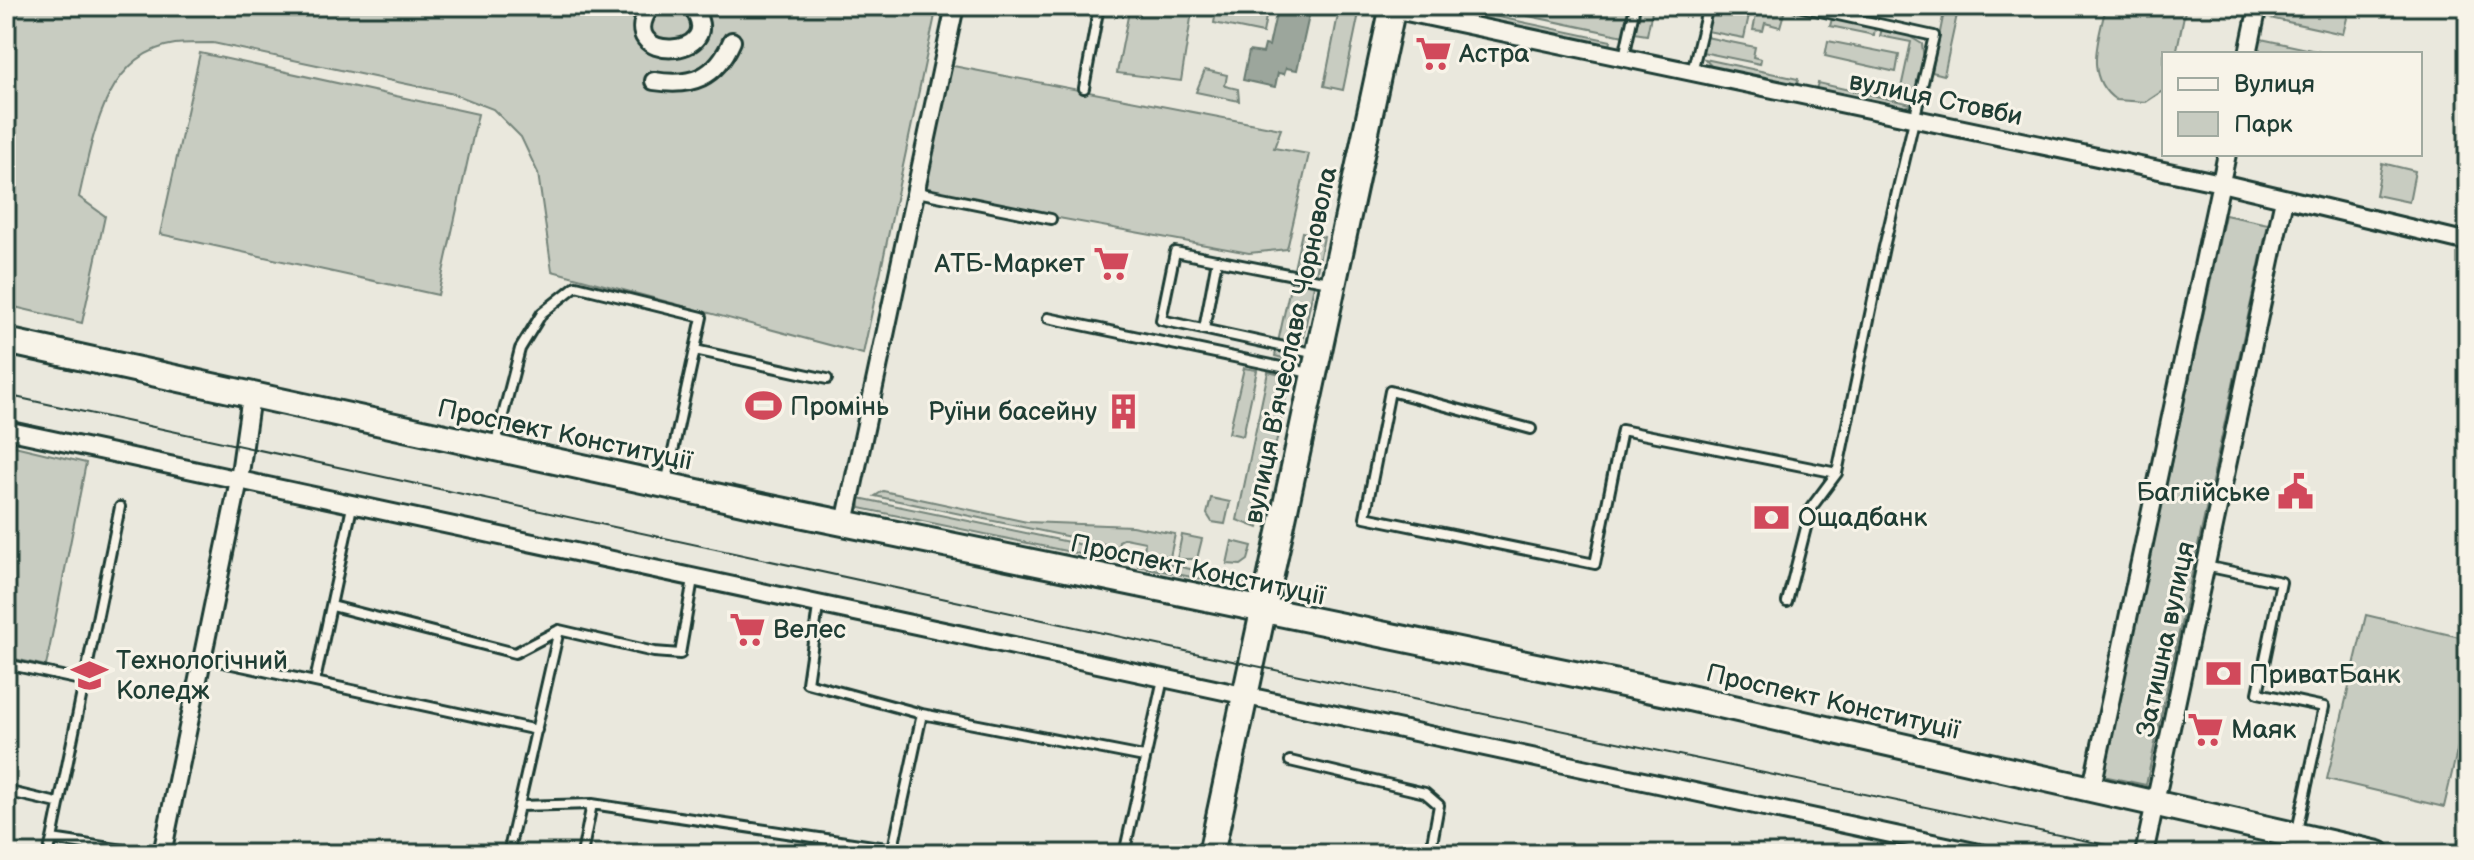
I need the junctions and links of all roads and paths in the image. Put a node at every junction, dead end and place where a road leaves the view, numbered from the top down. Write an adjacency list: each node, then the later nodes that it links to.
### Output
1 (651, 6): 2 (street)
2 (691, 6)
3 (955, 6): 19 (street)
4 (1099, 6): 15 (lane)
5 (1635, 6): 12 (lane)
6 (1708, 6): 13 (lane)
7 (1797, 6): 16 (lane)
8 (2258, 6): 11 (street)
9 (1392, 7): 12 (street, вулиця Стовби); 24 (street, вулиця Вʼячеслава Чорновола)
10 (732, 41): 14 (street)
11 (2248, 52)
12 (1624, 58): 13 (street, вулиця Стовби)
13 (1692, 72): 16 (street, вулиця Стовби)
14 (654, 81)
15 (1084, 88)
16 (1916, 118): 18 (street, вулиця Стовби); 35 (lane)
17 (2227, 156): 18 (street, Затишна вулиця)
18 (2221, 183): 20 (street, вулиця Стовби); 58 (street, Затишна вулиця)
19 (917, 192): 21 (lane); 40 (street)
20 (2284, 199): 22 (street, вулиця Стовби); 41 (street, Затишна вулиця)
21 (1051, 219)
22 (2468, 242)
23 (1217, 260): 24 (lane); 26 (lane); 26 (lane)
24 (1334, 283): 29 (street, вулиця Вʼячеслава Чорновола)
25 (1048, 318): 29 (lane)
26 (1204, 329): 29 (lane)
27 (6, 341): 31 (street, Проспект Конституції)
28 (695, 350): 30 (lane); 34 (lane); 37 (lane)
29 (1317, 364): 46 (street, вулиця Вʼячеслава Чорновола)
30 (827, 379)
31 (251, 396): 34 (street, Проспект Конституції); 36 (street)
32 (1531, 429): 35 (lane)
33 (6, 430): 36 (street)
34 (495, 446): 37 (street, Проспект Конституції)
35 (1837, 473): 43 (lane)
36 (239, 480): 38 (street); 48 (street)
37 (666, 485): 40 (street, Проспект Конституції)
38 (353, 502): 42 (street); 44 (lane)
39 (120, 507): 51 (lane)
40 (845, 523): 46 (street, Проспект Конституції)
41 (2205, 566): 61 (street, Затишна вулиця); 64 (lane)
42 (693, 579): 45 (street); 47 (lane)
43 (1787, 602)
44 (332, 606): 47 (lane); 52 (lane)
45 (818, 607): 50 (street); 54 (lane)
46 (1261, 611): 53 (street, вулиця Вʼячеслава Чорновола); 58 (street, Проспект Конституції)
47 (559, 630): 55 (lane)
48 (204, 658): 52 (lane); 69 (street)
49 (6, 664): 51 (lane)
50 (1163, 679): 53 (street); 56 (lane)
51 (85, 681): 60 (lane)
52 (315, 681): 55 (lane)
53 (1245, 696): 73 (street); 75 (street)
54 (922, 714): 56 (lane); 66 (lane)
55 (537, 730): 63 (lane)
56 (1144, 757): 72 (lane)
57 (1290, 761): 74 (lane)
58 (2092, 787): 61 (street, Проспект Конституції)
59 (6, 791): 60 (lane)
60 (57, 803): 65 (lane)
61 (2154, 803): 64 (street, Проспект Конституції); 76 (street, Затишна вулиця)
62 (592, 804): 63 (lane); 66 (lane); 71 (lane)
63 (519, 806): 70 (lane)
64 (2296, 835): 77 (street, Проспект Конституції)
65 (52, 839): 67 (lane); 68 (lane)
66 (893, 852)
67 (48, 854)
68 (149, 854)
69 (162, 854)
70 (508, 854)
71 (582, 854)
72 (1124, 854)
73 (1211, 854)
74 (1430, 854)
75 (1984, 854)
76 (2144, 854)
77 (2378, 854)

